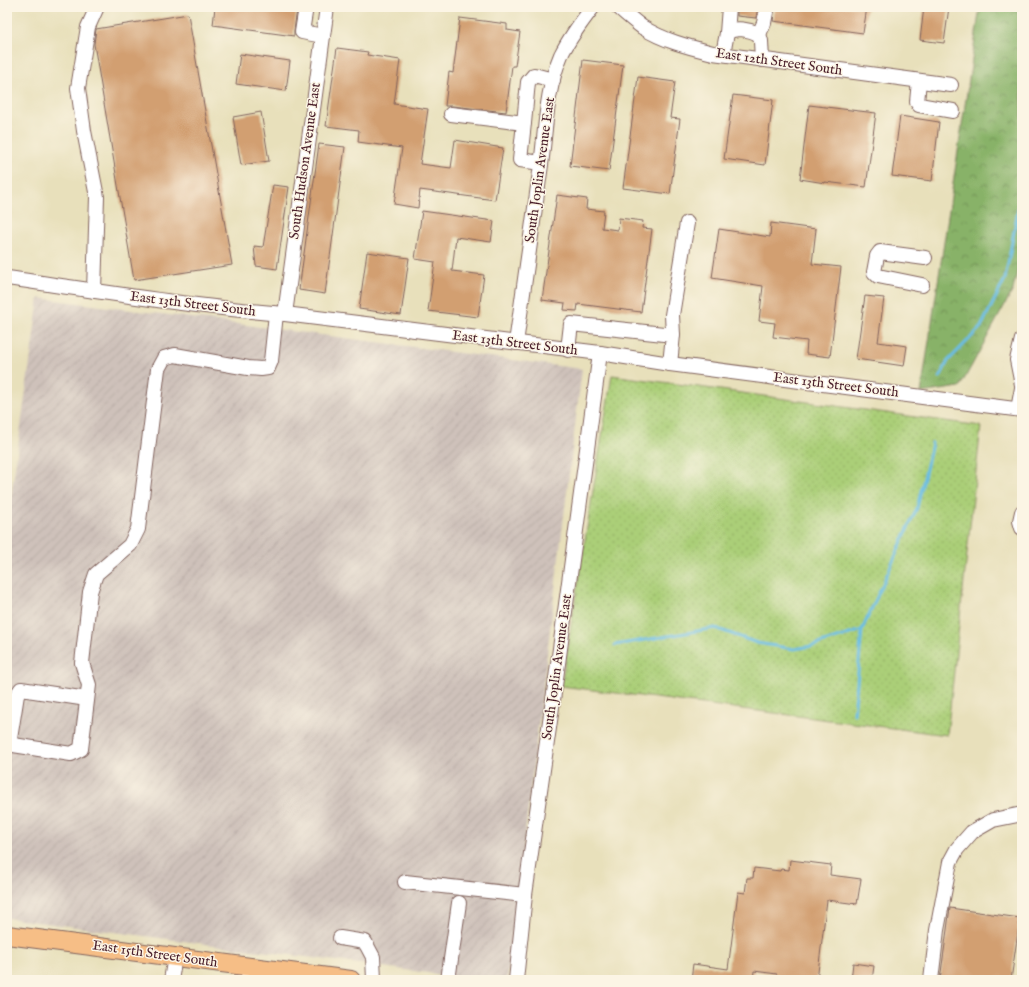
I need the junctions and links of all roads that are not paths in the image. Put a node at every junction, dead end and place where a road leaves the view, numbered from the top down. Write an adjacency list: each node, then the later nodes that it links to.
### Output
1 (97, 7): 24 (street)
2 (306, 7): 10 (street)
3 (326, 7): 10 (street, South Hudson Avenue East)
4 (593, 7): 13 (street, South Joplin Avenue East)
5 (618, 7): 11 (street, East 12th Street South)
6 (730, 7): 8 (street)
7 (767, 7): 9 (street)
8 (727, 33): 9 (street); 11 (street)
9 (759, 34): 12 (street)
10 (322, 36): 25 (street, South Hudson Avenue East)
11 (723, 54): 12 (street, East 12th Street South)
12 (762, 60): 14 (street, East 12th Street South)
13 (553, 80): 18 (street); 19 (street, South Joplin Avenue East)
14 (919, 81): 15 (street, East 12th Street South); 16 (street)
15 (951, 85)
16 (953, 111)
17 (451, 114): 18 (street)
18 (524, 123): 19 (street)
19 (541, 163): 28 (street, South Joplin Avenue East)
20 (687, 224): 26 (street)
21 (925, 258): 23 (street)
22 (7, 278): 24 (street, East 13th Street South)
23 (922, 285)
24 (94, 291): 25 (street, East 13th Street South)
25 (280, 314): 28 (street, East 13th Street South); 37 (street, South Hudson Avenue East)
26 (673, 335): 29 (street); 31 (street)
27 (1022, 339): 32 (street)
28 (516, 343): 29 (street, East 13th Street South)
29 (568, 350): 30 (street, East 13th Street South)
30 (600, 353): 31 (street, East 13th Street South); 41 (street, South Joplin Avenue East)
31 (670, 364): 34 (street, East 13th Street South)
32 (1022, 385)
33 (1022, 388): 34 (street)
34 (1020, 410)
35 (1022, 512): 36 (street)
36 (1022, 528)
37 (87, 699): 38 (street); 38 (street)
38 (8, 745)
39 (1022, 814): 53 (street)
40 (406, 882): 41 (street)
41 (525, 895): 52 (street, South Joplin Avenue East)
42 (459, 903): 51 (street)
43 (7, 935): 44 (street); 46 (main road, East 15th Street South)
44 (7, 938)
45 (340, 938): 50 (street)
46 (175, 957): 47 (main road, East 15th Street South); 48 (street)
47 (248, 973): 49 (main road, East 15th Street South)
48 (171, 980)
49 (351, 980)
50 (374, 980)
51 (448, 980)
52 (516, 980)
53 (931, 980)

